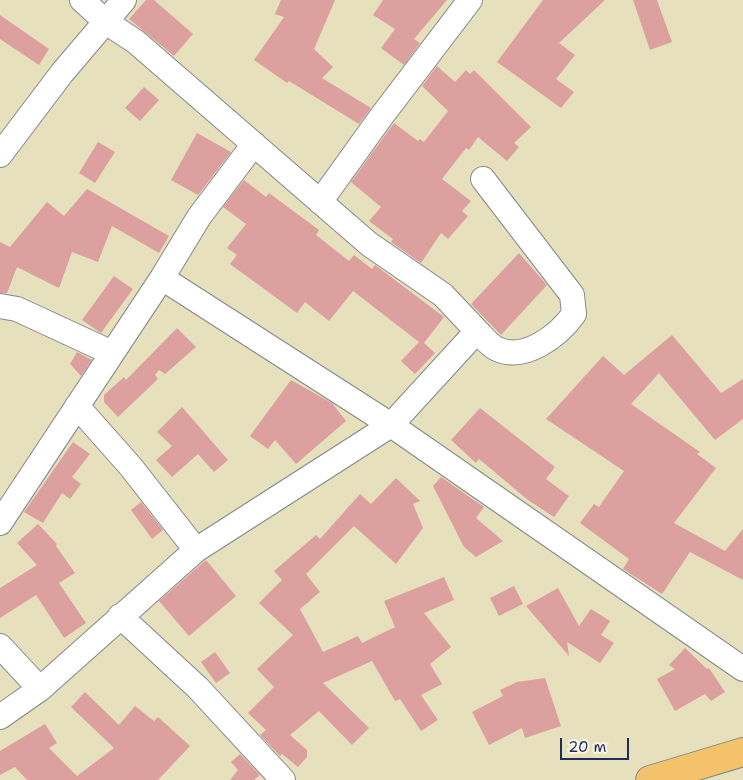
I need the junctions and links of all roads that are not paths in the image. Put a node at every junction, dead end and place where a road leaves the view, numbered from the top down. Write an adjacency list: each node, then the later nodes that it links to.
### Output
1 (82, 0): 4 (street)
2 (124, 0): 4 (street)
3 (470, 0): 8 (street)
4 (106, 22): 5 (street); 6 (street)
5 (254, 144): 8 (street); 9 (street)
6 (0, 155)
7 (483, 179): 11 (street)
8 (320, 202): 11 (street)
9 (162, 278): 12 (street); 14 (street)
10 (0, 306): 12 (street)
11 (477, 331): 14 (street)
12 (112, 353): 13 (street)
13 (77, 406): 15 (street); 16 (street)
14 (391, 425): 16 (street); 19 (street)
15 (0, 523)
16 (196, 550): 17 (street)
17 (120, 616): 20 (street); 23 (street)
18 (0, 646): 20 (street)
19 (743, 669)
20 (40, 689): 21 (street)
21 (0, 717)
22 (743, 752): 24 (main road)
23 (284, 780)
24 (650, 780)

